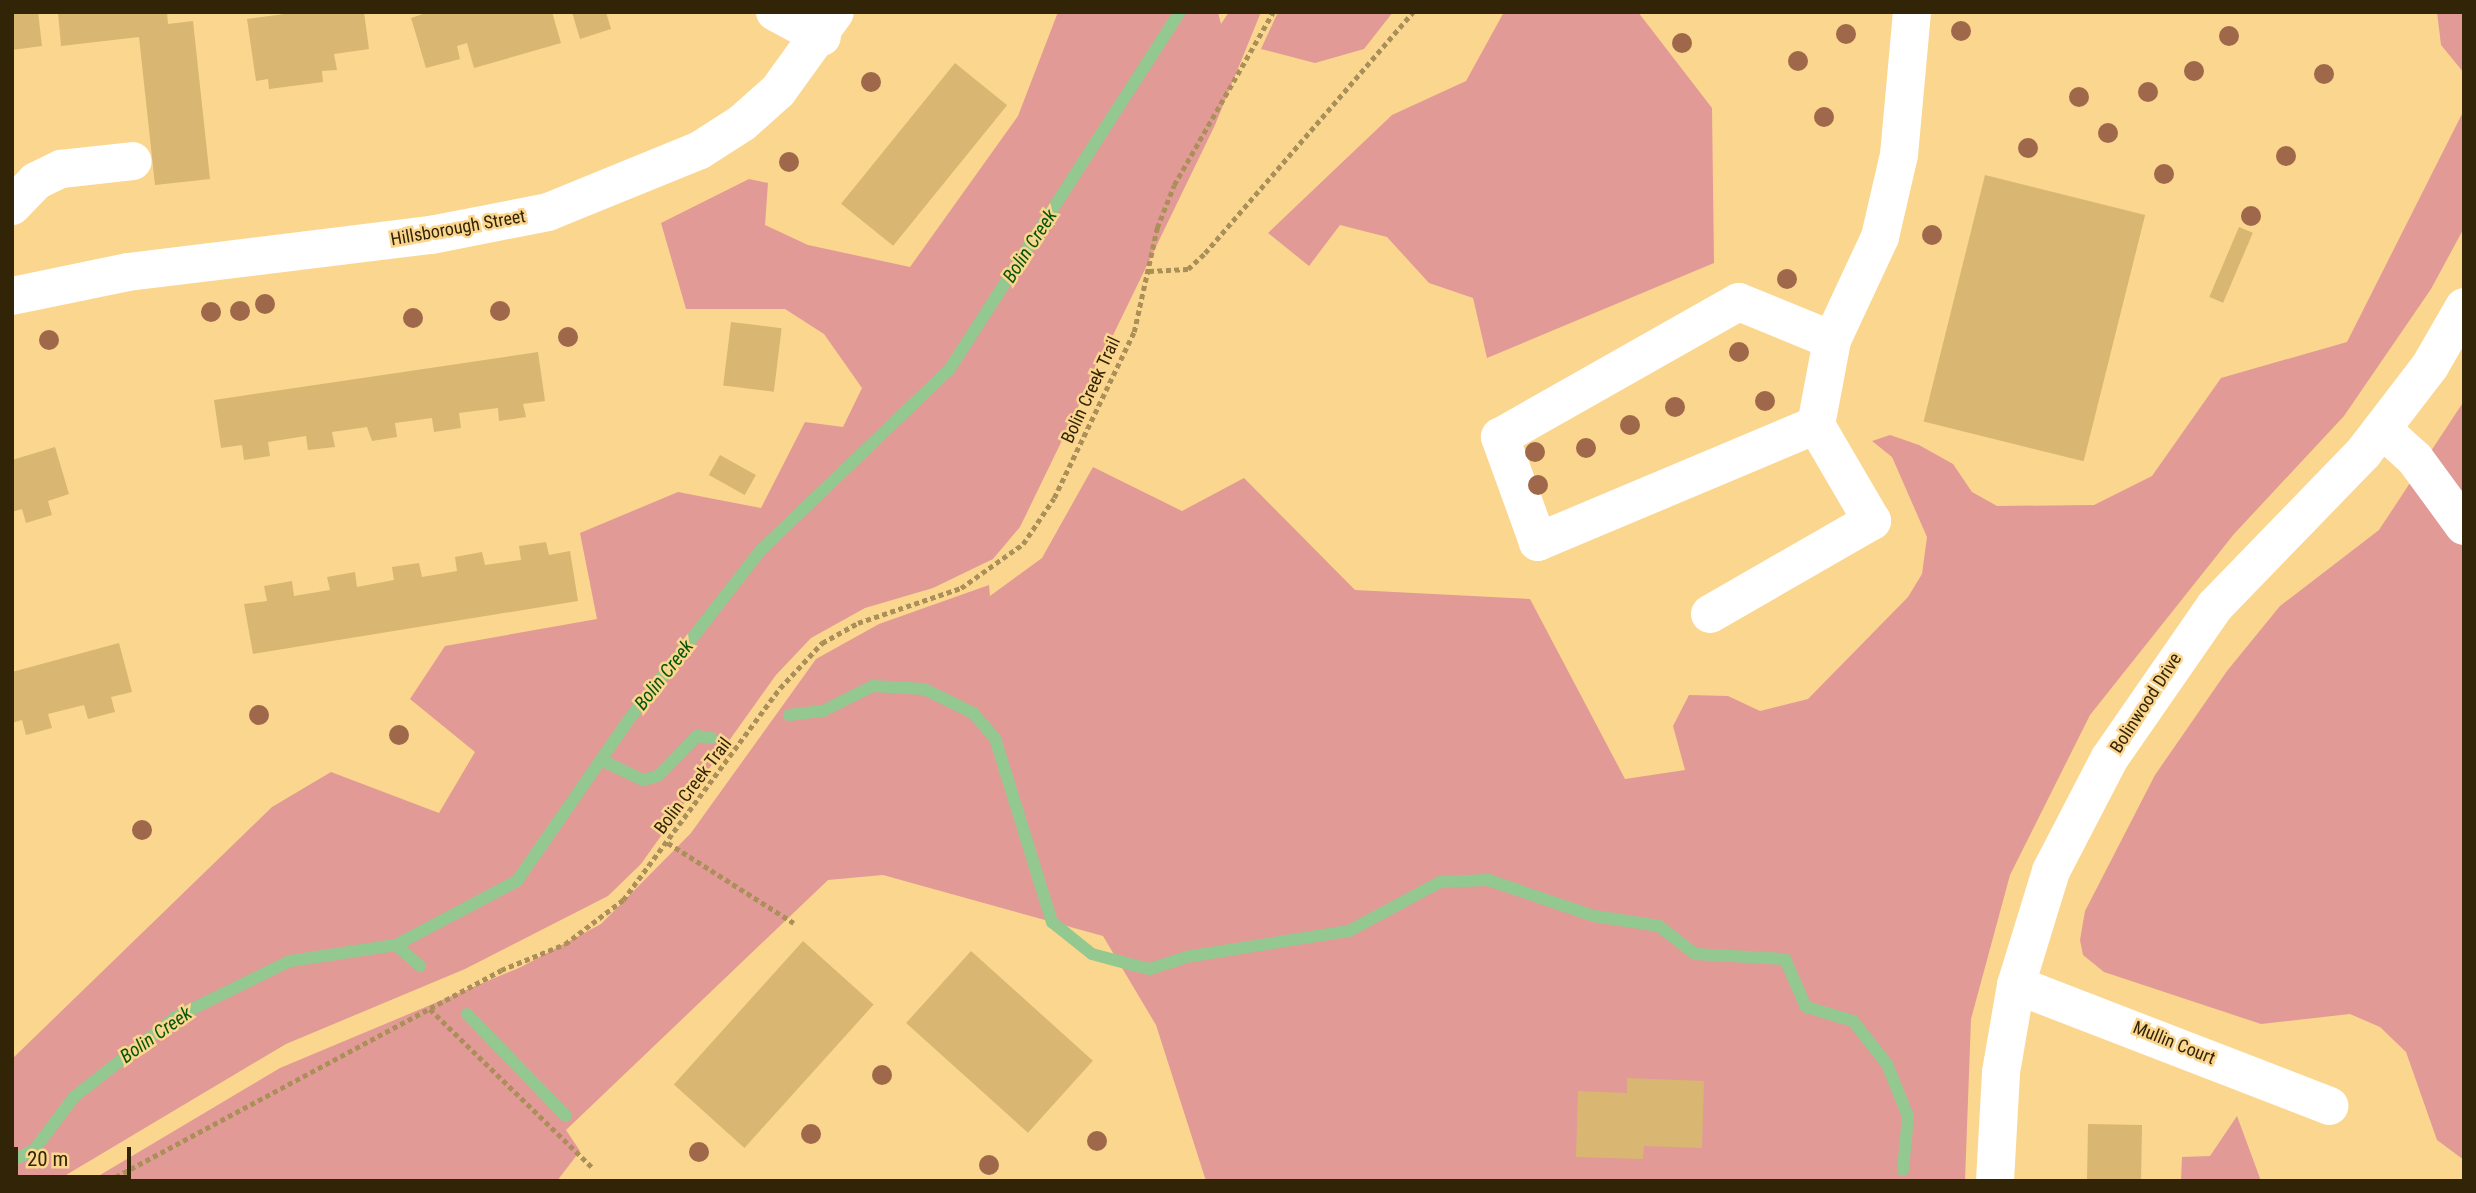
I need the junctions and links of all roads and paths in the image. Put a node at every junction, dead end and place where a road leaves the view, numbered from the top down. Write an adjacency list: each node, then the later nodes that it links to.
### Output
1 (775, 12): 5 (street)
2 (1273, 12): 8 (path, Bolin Creek Trail)
3 (1413, 12): 8 (path)
4 (1912, 12): 11 (street)
5 (828, 24): 9 (street, Hillsborough Street)
6 (133, 161): 7 (street)
7 (12, 206)
8 (1149, 271): 16 (path, Bolin Creek Trail)
9 (12, 296)
10 (2464, 307): 13 (street, Bolinwood Drive)
11 (1832, 340): 12 (street); 12 (street)
12 (1815, 425): 15 (street)
13 (2382, 429): 14 (street); 18 (street, Bolinwood Drive)
14 (2464, 526)
15 (1710, 614)
16 (668, 843): 17 (path); 19 (path, Bolin Creek Trail)
17 (794, 923)
18 (2016, 985): 20 (street, Mullin Court); 23 (street, Bolinwood Drive)
19 (430, 1010): 21 (path); 22 (path, Bolin Creek Trail)
20 (2329, 1107)
21 (592, 1167)
22 (108, 1181)
23 (1995, 1181)

